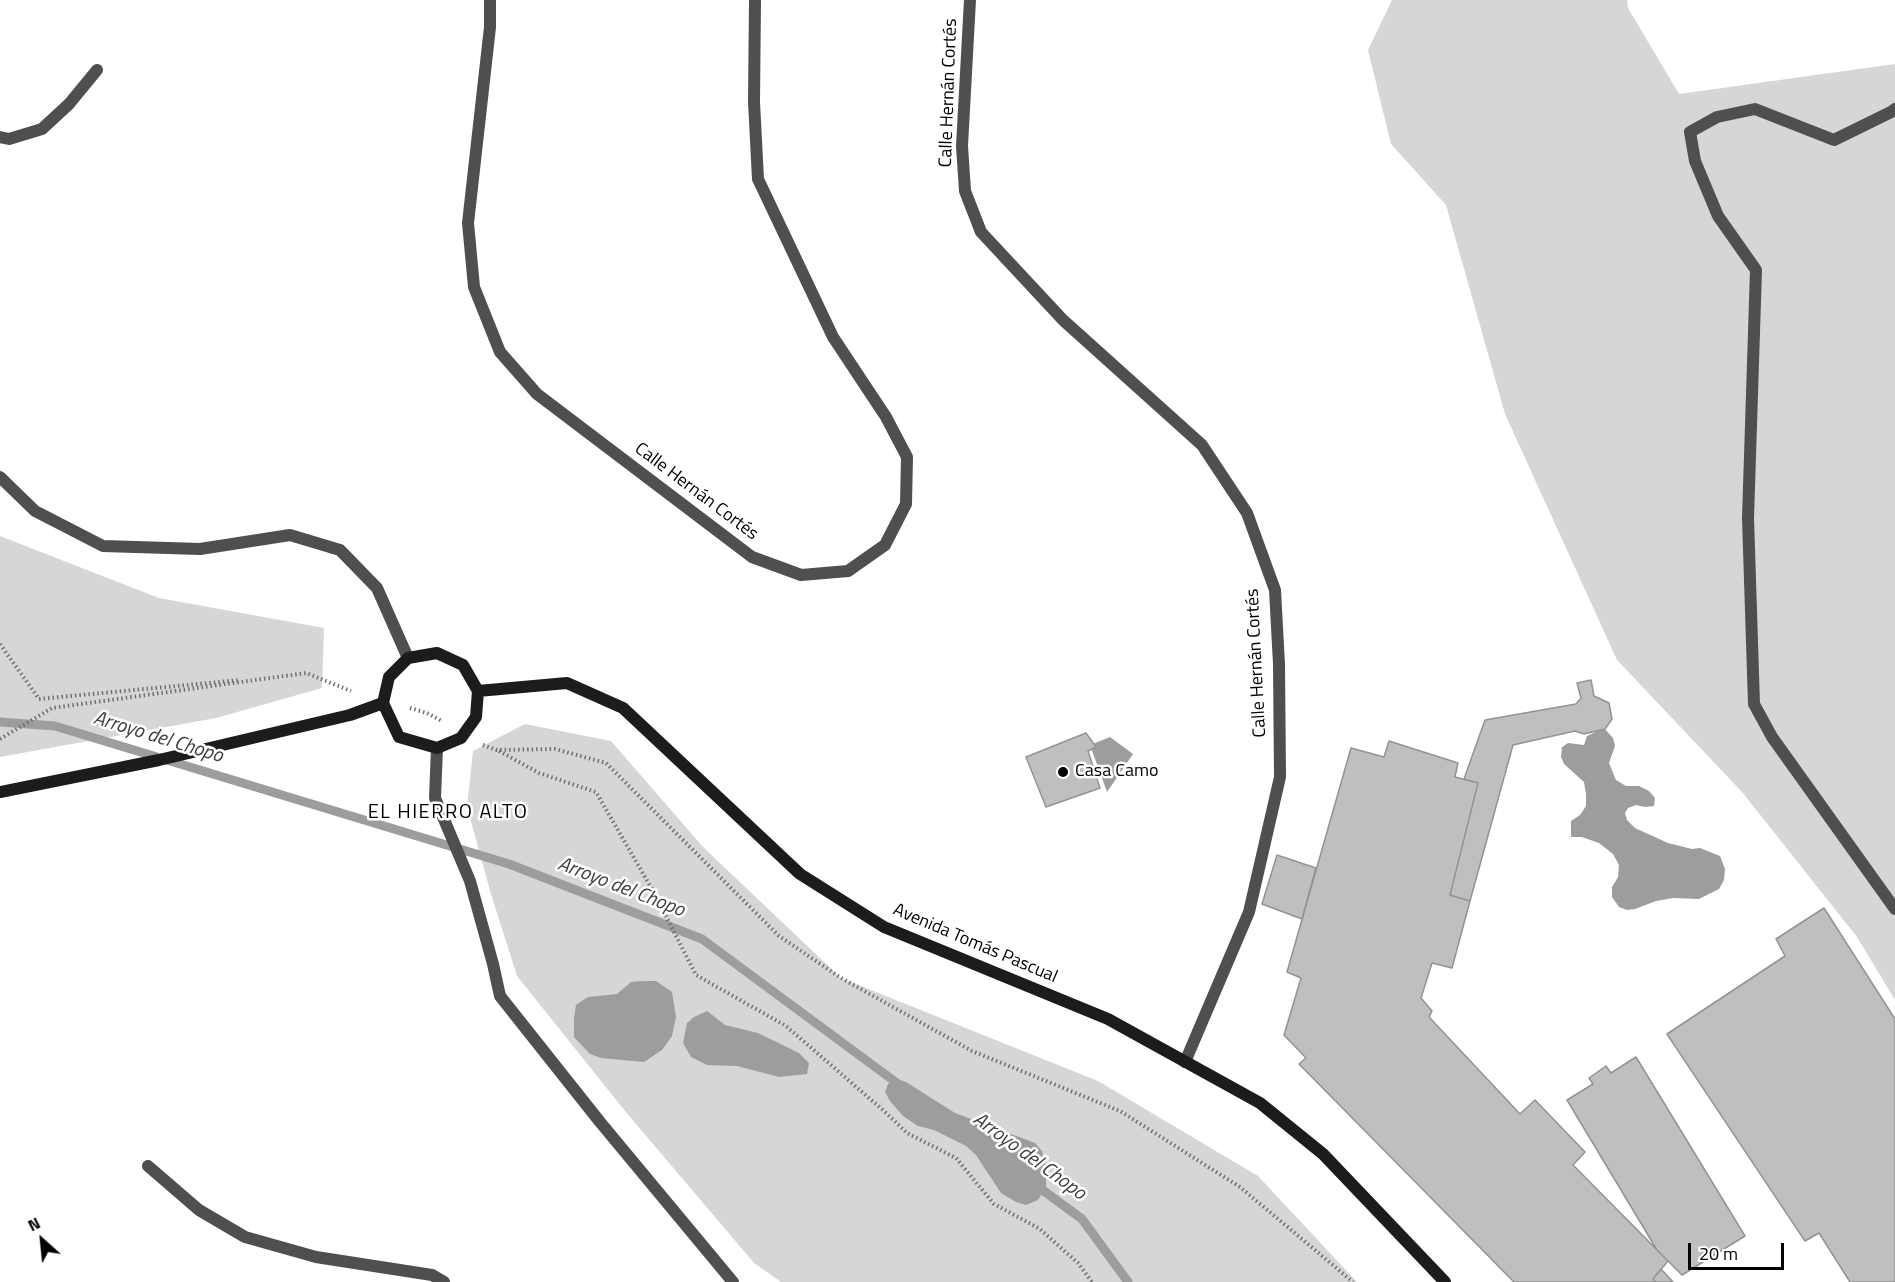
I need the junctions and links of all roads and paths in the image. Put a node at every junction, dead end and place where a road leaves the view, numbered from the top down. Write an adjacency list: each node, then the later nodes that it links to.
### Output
1 (490, 0): 2 (street, Calle Hernán Cortés)
2 (754, 0)
3 (970, 0): 16 (street, Calle Hernán Cortés)
4 (97, 70): 6 (street)
5 (1895, 109): 15 (street)
6 (0, 137)
7 (0, 477): 9 (street)
8 (0, 644): 12 (path)
9 (408, 658): 10 (street); 11 (street)
10 (478, 691): 13 (street); 16 (street, Avenida Tomás Pascual)
11 (383, 703): 13 (street); 14 (street)
12 (0, 739)
13 (437, 748): 19 (street)
14 (0, 792)
15 (1895, 909)
16 (1185, 1062): 22 (street, Avenida Tomás Pascual)
17 (148, 1167): 18 (street)
18 (444, 1282)
19 (733, 1282)
20 (1092, 1282): 21 (path)
21 (1353, 1282)
22 (1445, 1282)

